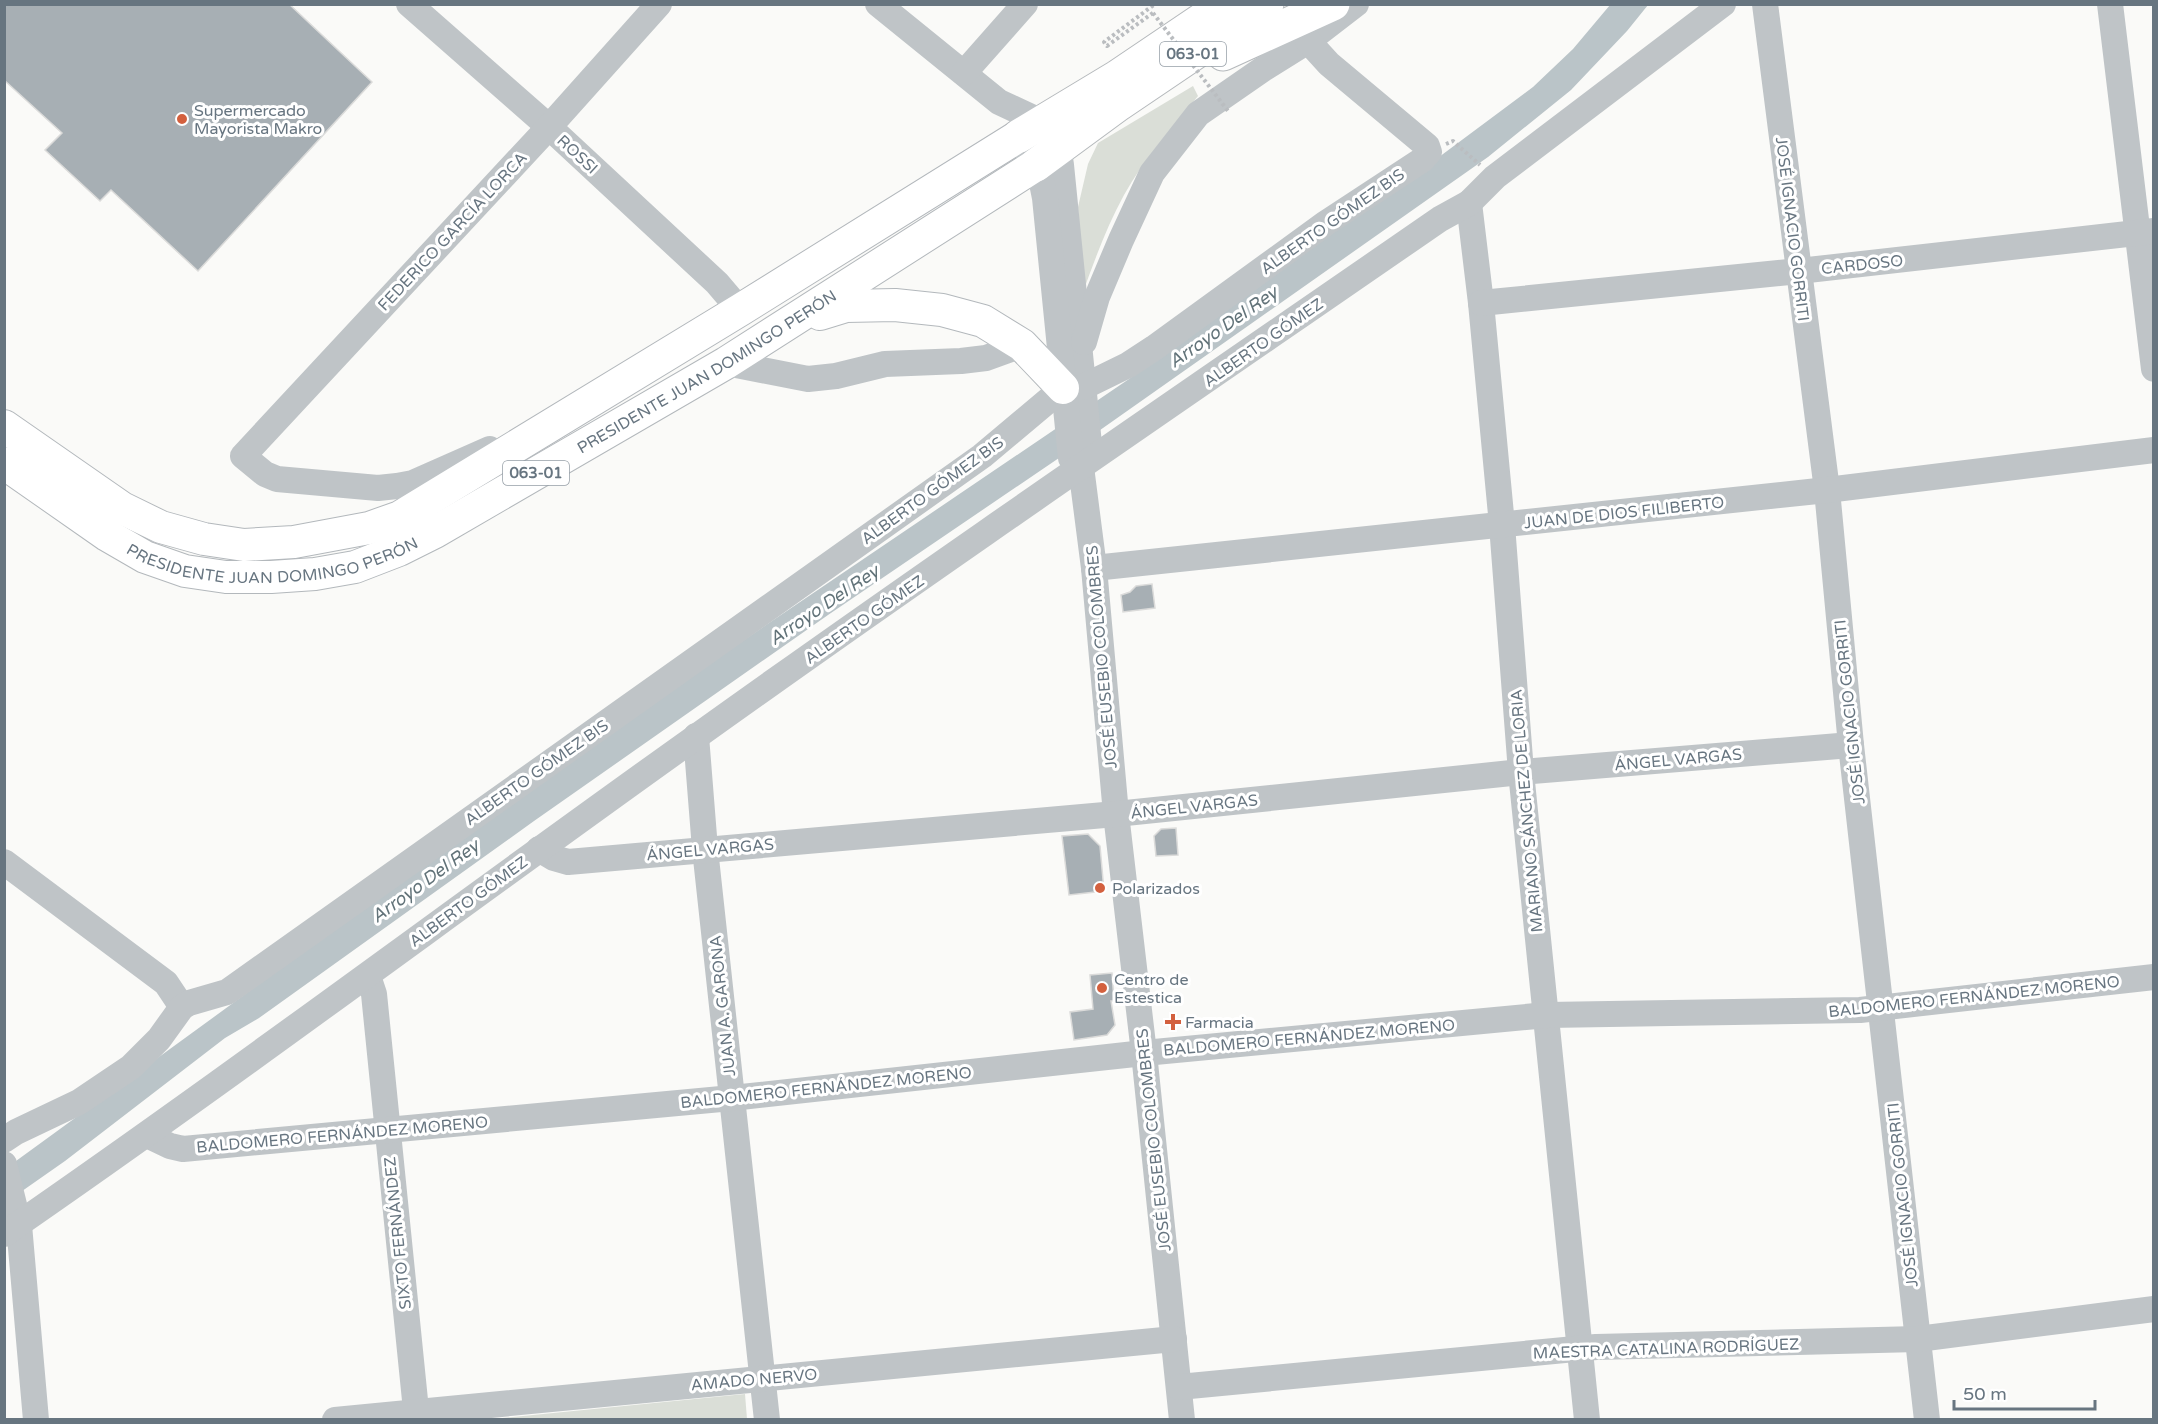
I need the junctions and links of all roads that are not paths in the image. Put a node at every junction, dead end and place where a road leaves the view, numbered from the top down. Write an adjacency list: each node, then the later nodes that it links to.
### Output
1 (409, 4): 16 (street, ROSSI)
2 (659, 4): 16 (street, FEDERICO GARCÍA LORCA)
3 (878, 4): 14 (street)
4 (1025, 4): 14 (street)
5 (1195, 4): 15 (highway)
6 (1225, 4): 15 (highway, 063-01)
7 (1267, 4): 15 (highway, 063-01)
8 (1333, 4): 15 (highway)
9 (1356, 4): 13 (street)
10 (1723, 4): 18 (street, ALBERTO GÓMEZ)
11 (1765, 4): 20 (street, JOSÉ IGNACIO GORRITI)
12 (2110, 4): 19 (street)
13 (1308, 41): 25 (street); 28 (street, ALBERTO GÓMEZ BIS)
14 (963, 73): 17 (street)
15 (1118, 90): 17 (highway, 063-01)
16 (549, 127): 22 (street, ROSSI); 29 (street, FEDERICO GARCÍA LORCA)
17 (1039, 143): 22 (main road, PRESIDENTE JUAN DOMINGO PERÓN / 063-01); 23 (main road, PRESIDENTE JUAN DOMINGO PERÓN / 063-01); 25 (street, JOSÉ EUSEBIO COLOMBRES); 28 (street, JOSÉ EUSEBIO COLOMBRES)
18 (1469, 202): 21 (street, MARIANO SÁNCHEZ DE LORIA); 32 (street, ALBERTO GÓMEZ)
19 (2145, 232): 20 (street, CARDOSO); 27 (street)
20 (1799, 271): 21 (street, CARDOSO); 34 (street, JOSÉ IGNACIO GORRITI)
21 (1481, 303): 35 (street, MARIANO SÁNCHEZ DE LORIA)
22 (740, 310): 29 (main road, PRESIDENTE JUAN DOMINGO PERÓN / 063-01)
23 (794, 322): 24 (main road); 26 (main road, PRESIDENTE JUAN DOMINGO PERÓN / 063-01)
24 (1022, 345): 26 (street); 28 (main road)
25 (1081, 354): 28 (street, JOSÉ EUSEBIO COLOMBRES)
26 (726, 363): 33 (main road, PRESIDENTE JUAN DOMINGO PERÓN / 063-01)
27 (2154, 369)
28 (1074, 397): 32 (street, JOSÉ EUSEBIO COLOMBRES); 46 (street, ALBERTO GÓMEZ BIS)
29 (567, 416): 30 (main road, PRESIDENTE JUAN DOMINGO PERÓN / 063-01)
30 (4, 426)
31 (2154, 450): 34 (street, JUAN DE DIOS FILIBERTO)
32 (1081, 456): 36 (street, JOSÉ EUSEBIO COLOMBRES); 37 (street, ALBERTO GÓMEZ)
33 (4, 463)
34 (1827, 490): 35 (street, JUAN DE DIOS FILIBERTO); 38 (street, JOSÉ IGNACIO GORRITI)
35 (1502, 525): 36 (street, JUAN DE DIOS FILIBERTO); 39 (street, MARIANO SÁNCHEZ DE LORIA)
36 (1094, 568): 40 (street, JOSÉ EUSEBIO COLOMBRES)
37 (696, 736): 41 (street, ALBERTO GÓMEZ); 42 (street, JUAN A. GARONA)
38 (1851, 745): 39 (street, ÁNGEL VARGAS); 47 (street, JOSÉ IGNACIO GORRITI)
39 (1521, 772): 40 (street, ÁNGEL VARGAS); 48 (street, MARIANO SÁNCHEZ DE LORIA)
40 (1116, 814): 42 (street, ÁNGEL VARGAS); 49 (street, JOSÉ EUSEBIO COLOMBRES)
41 (539, 849): 42 (street, ÁNGEL VARGAS); 44 (street, ALBERTO GÓMEZ)
42 (705, 849): 50 (street, JUAN A. GARONA)
43 (4, 862): 46 (street)
44 (368, 976): 51 (street, SIXTO FERNÁNDEZ); 52 (street, ALBERTO GÓMEZ)
45 (2154, 977): 47 (street, BALDOMERO FERNÁNDEZ MORENO)
46 (182, 1007): 53 (street)
47 (1882, 1008): 48 (street, BALDOMERO FERNÁNDEZ MORENO); 58 (street, JOSÉ IGNACIO GORRITI)
48 (1547, 1015): 49 (street, BALDOMERO FERNÁNDEZ MORENO); 59 (street, MARIANO SÁNCHEZ DE LORIA)
49 (1144, 1053): 50 (street, BALDOMERO FERNÁNDEZ MORENO); 57 (street, JOSÉ EUSEBIO COLOMBRES)
50 (732, 1098): 51 (street, BALDOMERO FERNÁNDEZ MORENO); 60 (street, JUAN A. GARONA)
51 (387, 1131): 52 (street, BALDOMERO FERNÁNDEZ MORENO); 62 (street, SIXTO FERNÁNDEZ)
52 (147, 1135): 55 (street, ALBERTO GÓMEZ)
53 (4, 1140)
54 (4, 1164): 55 (street)
55 (12, 1230): 63 (street)
56 (2154, 1310): 58 (street, MAESTRA CATALINA RODRÍGUEZ)
57 (1174, 1339): 60 (street, AMADO NERVO); 61 (street, JOSÉ EUSEBIO COLOMBRES)
58 (1918, 1339): 59 (street, MAESTRA CATALINA RODRÍGUEZ); 68 (street, JOSÉ IGNACIO GORRITI)
59 (1580, 1349): 61 (street, MAESTRA CATALINA RODRÍGUEZ); 67 (street, MARIANO SÁNCHEZ DE LORIA)
60 (762, 1378): 62 (street, AMADO NERVO); 65 (street, JUAN A. GARONA)
61 (1179, 1387): 66 (street, JOSÉ EUSEBIO COLOMBRES)
62 (416, 1415): 64 (street, AMADO NERVO)
63 (36, 1419)
64 (335, 1419)
65 (766, 1419)
66 (1182, 1419)
67 (1587, 1419)
68 (1927, 1419)

